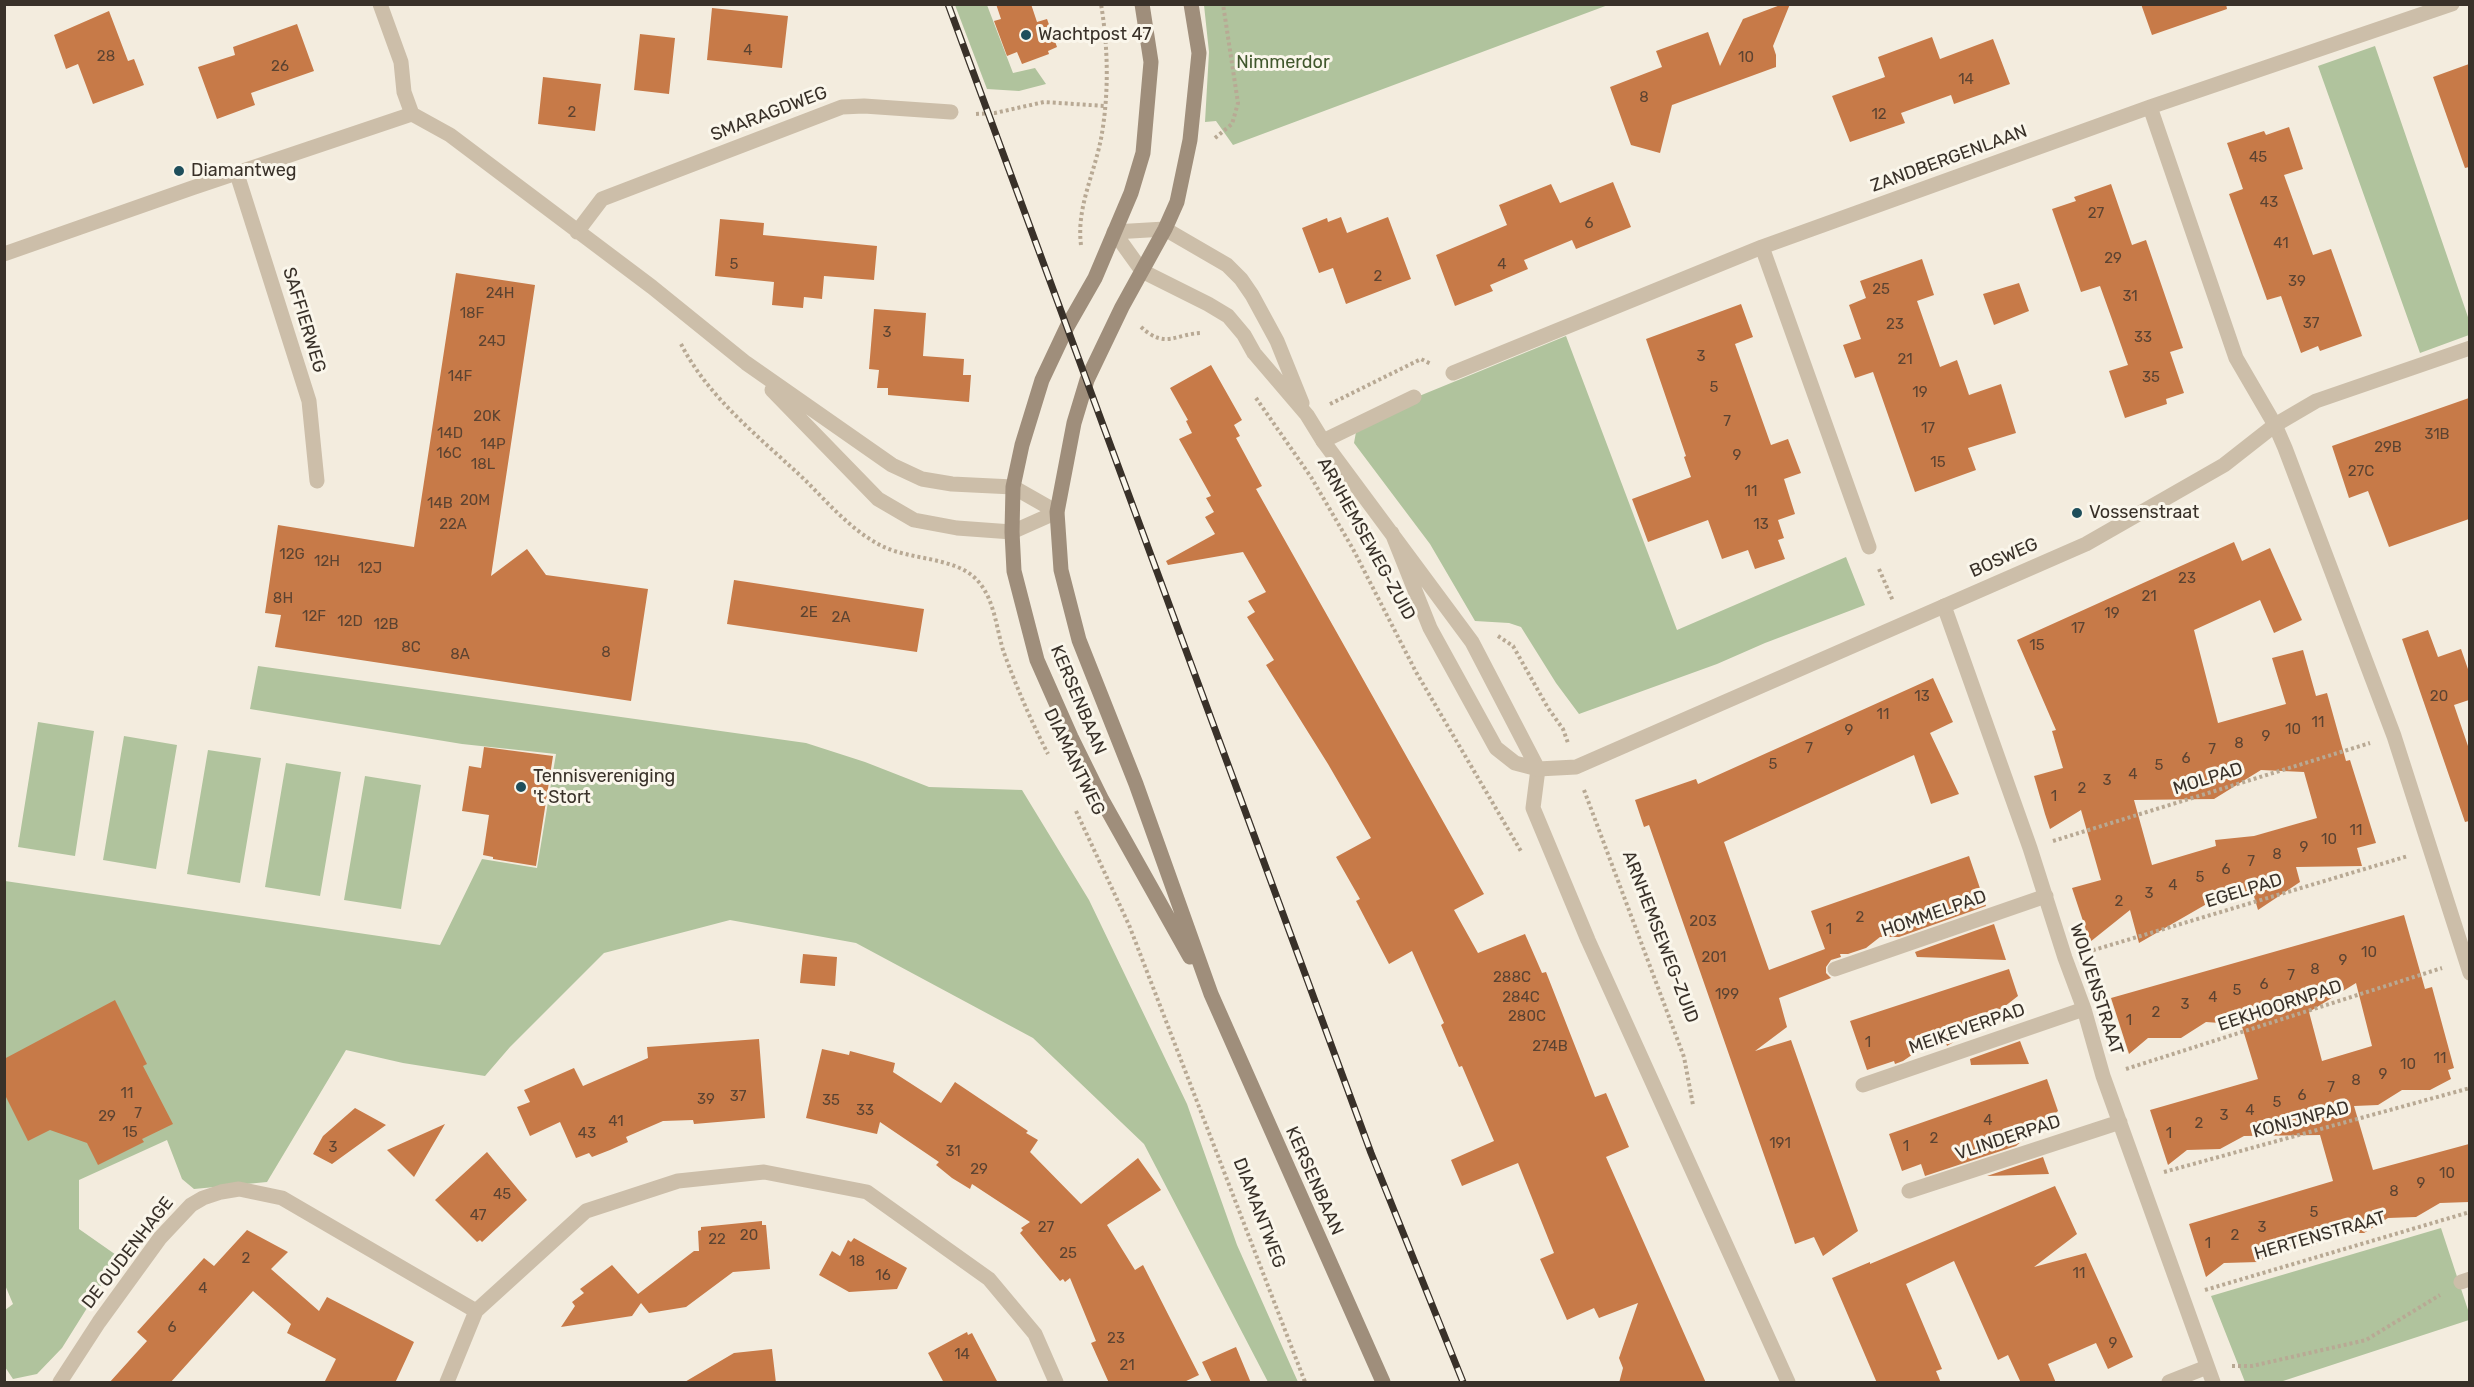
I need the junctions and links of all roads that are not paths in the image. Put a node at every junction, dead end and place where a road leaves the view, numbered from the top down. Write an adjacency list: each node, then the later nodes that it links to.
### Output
1 (380, 4): 7 (street)
2 (1142, 4): 11 (main road)
3 (1191, 4): 9 (main road)
4 (2452, 4): 5 (street, ZANDBERGENLAAN)
5 (2150, 107): 12 (street, ZANDBERGENLAAN); 20 (street)
6 (951, 112): 10 (street, SMARAGDWEG)
7 (412, 114): 8 (street); 10 (street)
8 (237, 174): 13 (street); 22 (street, SAFFIERWEG)
9 (1165, 229): 11 (street); 14 (main road, KERSENBAAN); 19 (street, ARNHEMSEWEG-ZUID)
10 (577, 232): 16 (street)
11 (1113, 232): 14 (street, ARNHEMSEWEG-ZUID); 23 (main road, KERSENBAAN)
12 (1762, 247): 17 (street, ZANDBERGENLAAN); 27 (street)
13 (4, 254)
14 (1142, 271): 19 (street, ARNHEMSEWEG-ZUID); 24 (main road, KERSENBAAN)
15 (2469, 348): 20 (street, BOSWEG)
16 (746, 363): 23 (street); 25 (street)
17 (1453, 373)
18 (1414, 397): 21 (street)
19 (1307, 415): 21 (street, ARNHEMSEWEG-ZUID)
20 (2275, 426): 28 (street, BOSWEG); 31 (street)
21 (1323, 441): 26 (street, ARNHEMSEWEG-ZUID)
22 (317, 481)
23 (1013, 487): 24 (street); 25 (main road, KERSENBAAN)
24 (1056, 512): 25 (street); 33 (main road, KERSENBAAN)
25 (1011, 532): 33 (main road, KERSENBAAN)
26 (1392, 533): 29 (street, ARNHEMSEWEG-ZUID); 29 (street, ARNHEMSEWEG-ZUID)
27 (1869, 547)
28 (1944, 606): 29 (street, BOSWEG); 30 (street, WOLVENSTRAAT)
29 (1538, 769): 44 (street)
30 (2046, 897): 32 (street, HOMMELPAD); 34 (street, WOLVENSTRAAT)
31 (2468, 967)
32 (1835, 969)
33 (1211, 994): 43 (main road, KERSENBAAN)
34 (2084, 1009): 35 (street, MEIKEVERPAD); 36 (street, WOLVENSTRAAT)
35 (1863, 1085)
36 (2120, 1122): 37 (street, VLINDERPAD); 39 (street, WOLVENSTRAAT)
37 (1910, 1191)
38 (476, 1311): 40 (street, DE OUDENHAGE); 41 (street); 42 (street)
39 (2207, 1367): 45 (street); 46 (street, WOLVENSTRAAT)
40 (60, 1383)
41 (447, 1383)
42 (1056, 1383)
43 (1383, 1383)
44 (1788, 1383)
45 (2169, 1383)
46 (2213, 1383)

